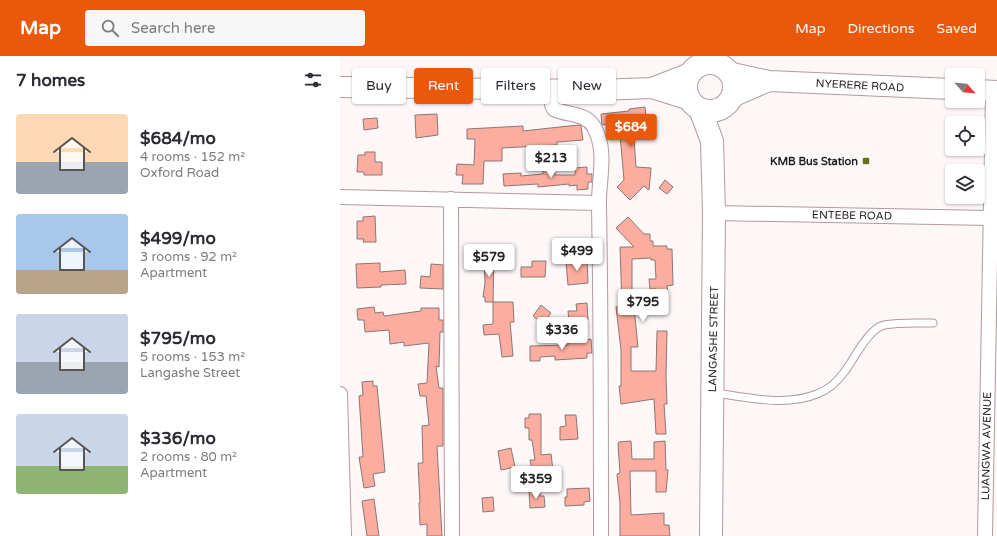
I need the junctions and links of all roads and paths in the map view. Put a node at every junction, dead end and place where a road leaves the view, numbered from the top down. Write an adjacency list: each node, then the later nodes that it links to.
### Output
1 (696, 65): 2 (main road); 5 (main road); 10 (main road)
2 (723, 65): 3 (main road, NYERERE ROAD); 9 (main road)
3 (769, 81): 7 (main road, NYERERE ROAD); 9 (main road, NYERERE ROAD)
4 (340, 87): 6 (main road)
5 (652, 88): 6 (main road); 10 (main road)
6 (551, 89): 14 (street)
7 (945, 89)
8 (989, 91): 16 (street, LUANGWA AVENUE)
9 (728, 101): 10 (main road); 11 (main road, LANGASHE STREET)
10 (695, 104): 11 (main road, LANGASHE STREET)
11 (712, 141): 15 (main road, LANGASHE STREET)
12 (340, 197): 13 (street)
13 (451, 199): 14 (street); 21 (street)
14 (599, 203): 22 (street)
15 (714, 213): 16 (street, ENTEBE ROAD); 18 (main road, LANGASHE STREET)
16 (990, 218): 24 (street, LUANGWA AVENUE)
17 (933, 323): 18 (lane)
18 (712, 393): 23 (main road, LANGASHE STREET)
19 (340, 394): 20 (street)
20 (344, 536)
21 (452, 536)
22 (601, 536)
23 (711, 536)
24 (985, 536)

